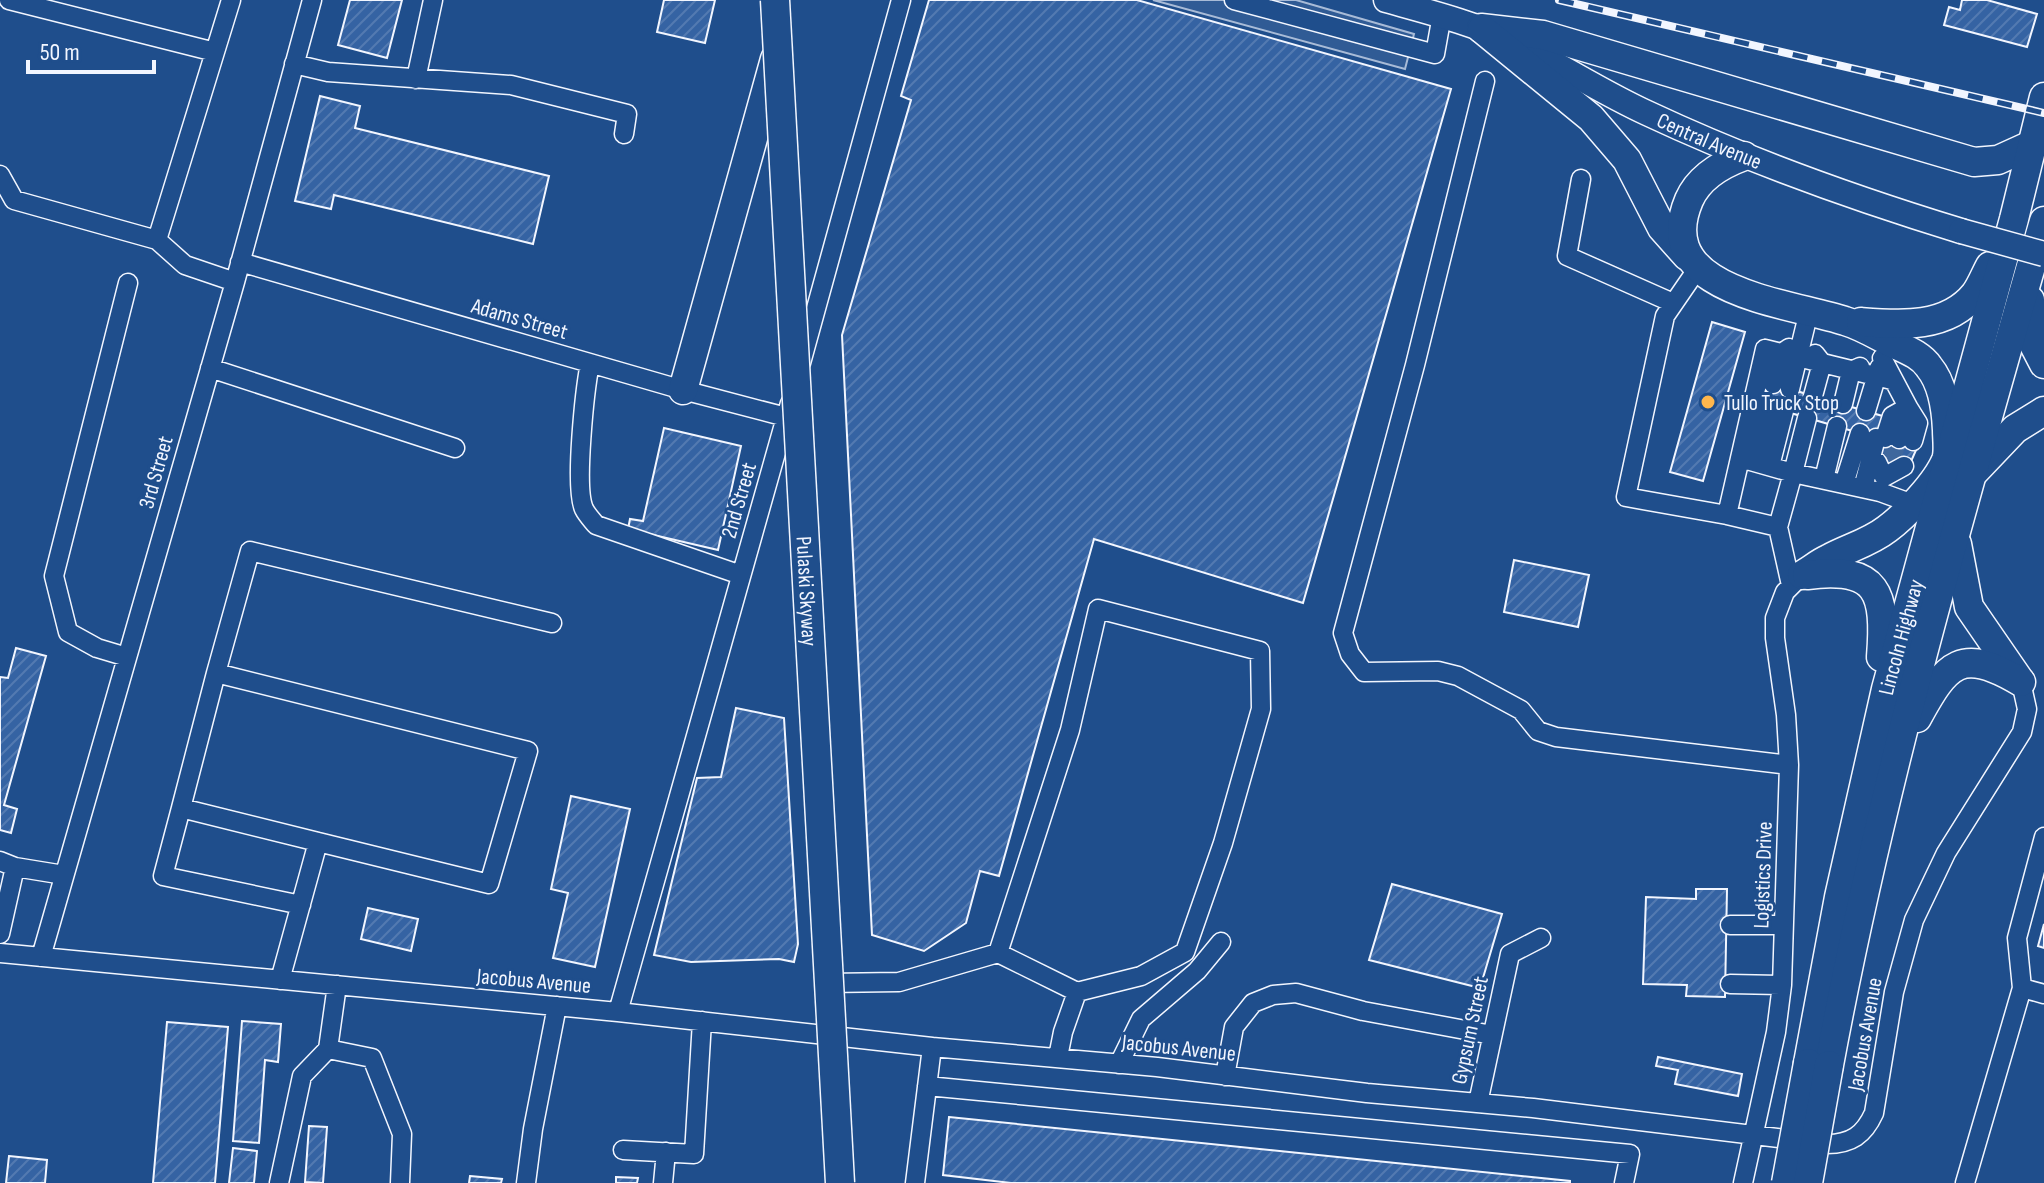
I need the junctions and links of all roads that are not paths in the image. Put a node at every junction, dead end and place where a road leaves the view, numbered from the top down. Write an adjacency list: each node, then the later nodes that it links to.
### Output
1 (9, 0): 13 (street)
2 (231, 0): 13 (street)
3 (312, 0): 14 (street, 3rd Street)
4 (433, 0): 15 (street)
5 (775, 0): 114 (highway, Pulaski Skyway, bridge)
6 (782, 0): 43 (highway, bridge)
7 (794, 0): 115 (highway, Pulaski Skyway)
8 (901, 0): 50 (street, 2nd Street)
9 (1234, 0): 11 (street)
10 (1386, 0): 11 (main road, Central Avenue)
11 (1442, 15): 12 (main road, Central Avenue)
12 (1481, 28): 19 (highway); 20 (main road, Central Avenue); 27 (highway)
13 (215, 52): 25 (street)
14 (294, 64): 15 (street); 26 (street, 3rd Street)
15 (416, 79): 18 (street)
16 (1485, 81): 72 (street)
17 (2044, 97): 19 (highway, Lincoln Highway)
18 (624, 134)
19 (2031, 145): 23 (highway, Lincoln Highway)
20 (1744, 156): 27 (highway); 28 (main road, Central Avenue, bridge)
21 (0, 175): 25 (street)
22 (1581, 179): 31 (street)
23 (2014, 219): 32 (highway); 55 (highway, Lincoln Highway)
24 (2044, 221): 28 (highway, Lincoln Highway)
25 (157, 240): 29 (street)
26 (240, 262): 29 (street, 3rd Street); 36 (street, Adams Street)
27 (1692, 262): 31 (street); 33 (highway)
28 (2036, 264): 38 (highway); 58 (highway, Lincoln Highway)
29 (235, 282): 39 (street, 3rd Street)
30 (128, 283): 68 (street)
31 (1673, 303): 62 (street)
32 (1848, 322): 33 (highway); 34 (highway)
33 (1806, 324): 35 (street); 37 (street)
34 (1888, 352): 40 (street); 41 (street); 48 (highway)
35 (1782, 353): 37 (street); 42 (street); 56 (street)
36 (590, 363): 43 (street, Adams Street); 65 (street)
37 (1822, 363): 40 (street); 44 (street)
38 (2044, 364)
39 (210, 368): 54 (street); 68 (street, 3rd Street)
40 (1851, 371): 41 (street); 45 (street)
41 (1884, 378): 49 (street); 53 (street)
42 (1782, 387)
43 (683, 390): 50 (street, Adams Street)
44 (1813, 396)
45 (1843, 404)
46 (1776, 409): 56 (street)
47 (2044, 411): 58 (highway)
48 (1946, 412): 53 (street); 55 (highway)
49 (1874, 414)
50 (786, 417): 65 (street, 2nd Street)
51 (1807, 418): 57 (street)
52 (1837, 426): 60 (street)
53 (1894, 431): 59 (street)
54 (455, 448)
55 (1947, 459): 61 (highway); 71 (highway, Lincoln Highway)
56 (1754, 462): 57 (street); 62 (street)
57 (1793, 473): 60 (street); 63 (street)
58 (1972, 474): 64 (highway, Lincoln Highway)
59 (1877, 476): 60 (street); 61 (street)
60 (1824, 479)
61 (1913, 504): 66 (highway)
62 (1727, 515): 63 (street)
63 (1778, 527): 66 (street)
64 (1956, 534): 70 (highway); 71 (highway, Lincoln Highway)
65 (741, 575): 96 (street, 2nd Street)
66 (1796, 580): 71 (highway); 72 (street, Logistics Drive)
67 (552, 623): 69 (street)
68 (127, 657): 77 (street, 3rd Street)
69 (216, 673): 73 (street); 75 (street)
70 (2021, 682): 71 (highway); 107 (street, Jacobus Avenue)
71 (1886, 747): 103 (highway, Lincoln Highway)
72 (1789, 765): 80 (street, Logistics Drive)
73 (181, 808): 75 (street); 78 (street)
74 (2044, 837): 92 (street)
75 (318, 842): 78 (street)
76 (8, 864): 77 (street); 81 (street)
77 (64, 875): 86 (street, 3rd Street)
78 (301, 905): 87 (street)
79 (1730, 925): 80 (street)
80 (1784, 925): 91 (street, Logistics Drive)
81 (0, 934)
82 (1541, 938): 98 (street, Gypsum Street)
83 (1221, 942): 102 (street)
84 (0, 953): 86 (street, Jacobus Avenue)
85 (998, 953): 88 (street); 93 (street); 93 (street)
86 (41, 957): 87 (street, Jacobus Avenue)
87 (280, 980): 90 (street, Jacobus Avenue)
88 (826, 983)
89 (1730, 984): 91 (street)
90 (337, 985): 95 (street, Jacobus Avenue); 100 (street)
91 (1782, 985): 107 (street, Logistics Drive)
92 (2022, 988): 94 (street); 121 (street)
93 (1077, 992): 101 (street)
94 (2044, 994)
95 (557, 1006): 96 (street, Jacobus Avenue); 112 (street)
96 (618, 1012): 97 (street, Jacobus Avenue)
97 (702, 1021): 99 (street, Jacobus Avenue); 109 (street)
98 (1492, 1035): 104 (street); 106 (street, Gypsum Street)
99 (932, 1047): 101 (street, Jacobus Avenue); 105 (street)
100 (328, 1049): 110 (street); 111 (street)
101 (1058, 1057): 102 (street, Jacobus Avenue)
102 (1119, 1064): 104 (street, Jacobus Avenue)
103 (1819, 1064): 119 (highway, Lincoln Highway, bridge); 120 (highway, Lincoln Highway, bridge)
104 (1225, 1076): 106 (street, Jacobus Avenue)
105 (927, 1086): 116 (street); 117 (street)
106 (1478, 1103): 107 (street, Jacobus Avenue)
107 (1754, 1135): 118 (street, Logistics Drive)
108 (623, 1150): 109 (street)
109 (666, 1152): 113 (street)
110 (279, 1183)
111 (400, 1183)
112 (526, 1183)
113 (663, 1183)
114 (840, 1183)
115 (858, 1183)
116 (915, 1183)
117 (1624, 1183)
118 (1743, 1183)
119 (1786, 1183)
120 (1808, 1183)
121 (1965, 1183)

